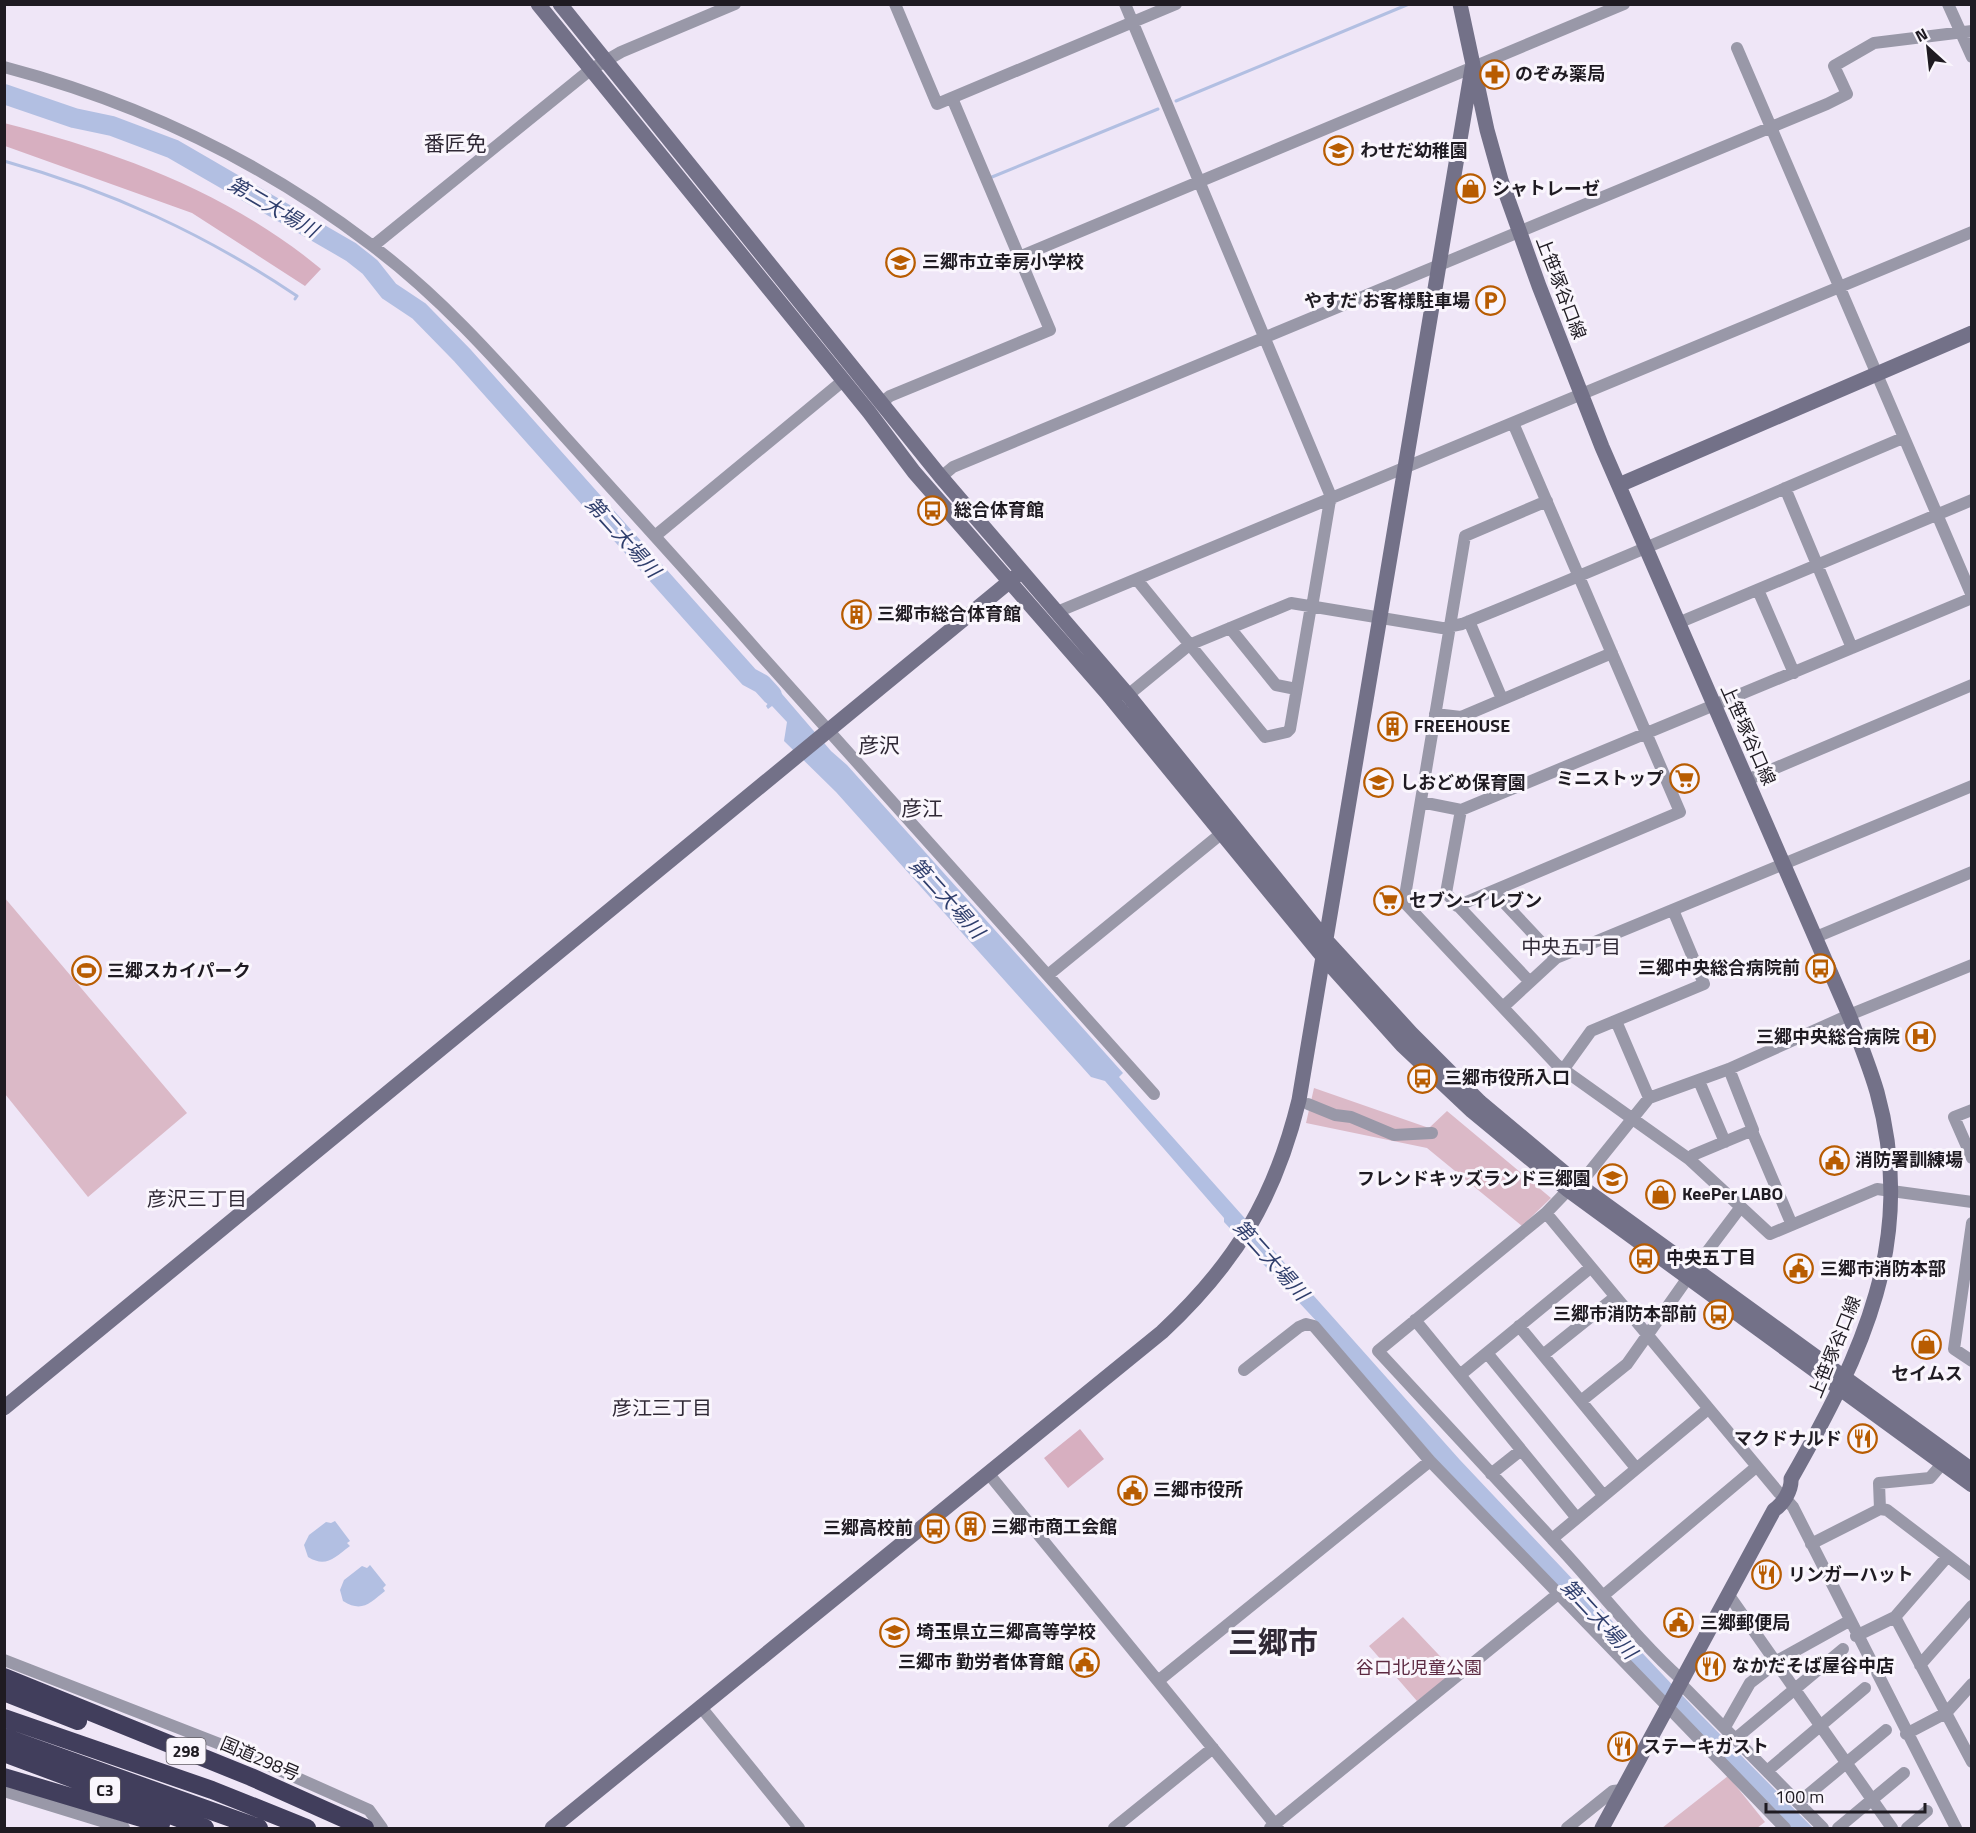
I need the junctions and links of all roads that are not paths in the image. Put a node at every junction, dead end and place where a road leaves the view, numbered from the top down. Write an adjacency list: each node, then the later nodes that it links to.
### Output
1 (538, 4): 17 (street)
2 (560, 4): 14 (street)
3 (735, 4): 14 (street)
4 (895, 4): 18 (street)
5 (1125, 4): 10 (street)
6 (1176, 4): 10 (street)
7 (1460, 4): 16 (street, 上笹塚谷口線)
8 (1624, 4): 16 (street)
9 (1948, 4): 11 (street)
10 (1132, 23): 18 (street); 20 (street)
11 (1966, 31): 13 (street); 19 (street)
12 (1737, 48): 19 (street)
13 (1971, 57)
14 (606, 61): 17 (street); 32 (street)
15 (4, 67): 23 (street)
16 (1473, 68): 20 (street); 21 (street, 上笹塚谷口線); 25 (street)
17 (590, 70): 23 (street); 30 (street)
18 (952, 98): 24 (street)
19 (1770, 128): 21 (street); 26 (street)
20 (1199, 182): 24 (street); 28 (street)
21 (1519, 232): 25 (street); 31 (street, 上笹塚谷口線)
22 (1971, 232): 26 (street)
23 (373, 246): 43 (street)
24 (1019, 257): 32 (street)
25 (1441, 265): 28 (street); 35 (street)
26 (1838, 287): 29 (street); 31 (street)
27 (1971, 333): 29 (street)
28 (1266, 339): 36 (street); 39 (street)
29 (1876, 375): 34 (street); 37 (street)
30 (844, 380): 43 (street); 49 (street)
31 (1581, 394): 33 (street); 37 (street, 上笹塚谷口線)
32 (881, 403): 36 (street)
33 (1514, 423): 35 (street); 41 (street)
34 (1904, 438): 38 (street); 42 (street)
35 (1407, 468): 39 (street); 54 (street)
36 (940, 477): 46 (street)
37 (1619, 485): 44 (street, 上笹塚谷口線)
38 (1785, 488): 44 (street); 45 (street)
39 (1331, 499): 48 (street); 52 (street)
40 (1971, 500): 42 (street)
41 (1547, 501): 47 (street); 58 (street)
42 (1936, 515): 45 (street); 51 (street)
43 (655, 536): 70 (street)
44 (1646, 548): 47 (street); 56 (street, 上笹塚谷口線)
45 (1818, 565): 50 (street); 60 (street)
46 (1022, 572): 49 (street); 53 (street)
47 (1580, 576): 55 (street); 61 (street)
48 (1138, 581): 53 (street); 59 (street)
49 (1009, 583): 70 (street); 75 (street)
50 (1758, 590): 56 (street); 62 (street)
51 (1971, 597): 60 (street)
52 (1311, 607): 54 (street); 57 (street); 64 (street)
53 (1057, 612): 65 (street)
54 (1382, 618): 58 (street); 82 (street)
55 (1469, 621): 58 (street); 66 (street)
56 (1678, 624): 67 (street, 上笹塚谷口線)
57 (1230, 628): 59 (street); 64 (street)
58 (1449, 628): 68 (street)
59 (1189, 645): 64 (street); 65 (street)
60 (1852, 648): 62 (street)
61 (1612, 653): 66 (street); 69 (street)
62 (1794, 673): 67 (street)
63 (1971, 685): 71 (street)
64 (1296, 689)
65 (1128, 695): 82 (street)
66 (1502, 699): 68 (street)
67 (1713, 706): 69 (street); 71 (street, 上笹塚谷口線)
68 (1435, 714): 73 (street)
69 (1646, 733): 74 (street); 78 (street)
70 (825, 734): 86 (street); 126 (street)
71 (1747, 780): 76 (street, 上笹塚谷口線)
72 (1971, 786): 76 (street)
73 (1420, 802): 74 (street); 88 (street)
74 (1461, 810): 79 (street)
75 (1222, 833): 83 (street); 86 (street)
76 (1784, 864): 80 (street); 81 (street, 上笹塚谷口線)
77 (1971, 872): 81 (street)
78 (1493, 891): 79 (street); 84 (street)
79 (1457, 906): 87 (street)
80 (1674, 910): 84 (street); 90 (street)
81 (1816, 937): 89 (street, 上笹塚谷口線)
82 (1325, 939): 83 (street); 104 (street)
83 (1324, 958): 104 (street); 134 (street)
84 (1556, 958): 87 (street)
85 (1971, 965): 89 (street)
86 (1048, 975): 94 (street)
87 (1530, 982): 88 (street)
88 (1503, 1007): 92 (street)
89 (1849, 1015): 91 (street); 105 (street, 上笹塚谷口線)
90 (1616, 1021): 92 (street); 95 (street)
91 (1729, 1069): 93 (street); 99 (street)
92 (1563, 1070): 98 (street)
93 (1699, 1081): 95 (street); 101 (street)
94 (1154, 1094)
95 (1649, 1098): 98 (street)
96 (1308, 1104): 100 (street)
97 (1971, 1110): 102 (street)
98 (1631, 1119): 103 (street); 104 (street)
99 (1752, 1131): 101 (street); 110 (street)
100 (1432, 1133)
101 (1725, 1142): 103 (street)
102 (1971, 1158)
103 (1689, 1160): 107 (street)
104 (1573, 1188): 108 (street); 113 (street)
105 (1891, 1189): 106 (street); 110 (street); 124 (street, 上笹塚谷口線)
106 (1971, 1202)
107 (1740, 1208): 110 (street); 113 (street)
108 (1546, 1213): 112 (street); 116 (street)
109 (1971, 1223): 111 (street)
110 (1792, 1225)
111 (1969, 1251): 115 (street)
112 (1590, 1268): 114 (street); 117 (street)
113 (1691, 1274): 118 (street); 124 (street)
114 (1614, 1298): 118 (street); 120 (street)
115 (1966, 1301): 121 (street)
116 (1415, 1320): 123 (street); 135 (street)
117 (1519, 1326): 119 (street); 120 (street)
118 (1647, 1336): 125 (street); 127 (street)
119 (1487, 1353): 123 (street); 137 (street)
120 (1543, 1355): 125 (street)
121 (1971, 1361)
122 (1244, 1370): 129 (street)
123 (1460, 1375): 128 (street)
124 (1843, 1385): 130 (street); 133 (street); 138 (street, 上笹塚谷口線)
125 (1581, 1401): 131 (street)
126 (4, 1408)
127 (1707, 1410): 131 (street); 132 (street)
128 (1520, 1451): 135 (street); 140 (street)
129 (1430, 1461): 145 (street); 157 (street)
130 (1942, 1464): 136 (street); 139 (street)
131 (1636, 1468): 137 (street)
132 (1755, 1468): 138 (street); 146 (street)
133 (1971, 1470)
134 (988, 1473): 157 (street); 163 (street)
135 (1491, 1474): 141 (street)
136 (1971, 1485)
137 (1603, 1496): 140 (street)
138 (1779, 1500): 142 (street); 147 (street, 上笹塚谷口線)
139 (1880, 1509): 142 (street); 143 (street)
140 (1576, 1517): 141 (street)
141 (1551, 1539): 146 (street)
142 (1810, 1544): 150 (street)
143 (1947, 1557): 144 (street); 149 (street)
144 (1971, 1575)
145 (1558, 1593): 164 (street); 189 (street)
146 (1604, 1594): 158 (street)
147 (1728, 1594): 154 (street); 158 (street, 上笹塚谷口線)
148 (1971, 1606): 155 (street)
149 (1895, 1617): 151 (street); 155 (street)
150 (1845, 1623): 151 (street); 154 (street)
151 (1856, 1636): 171 (street)
152 (1843, 1649): 161 (street)
153 (4, 1660): 196 (street)
154 (1776, 1663): 161 (street); 169 (street)
155 (1920, 1665): 166 (street)
156 (4, 1677): 176 (highway, 国道298号 / 298)
157 (1158, 1681): 175 (street)
158 (1680, 1682): 164 (street, 上笹塚谷口線); 169 (street)
159 (1971, 1684): 166 (street)
160 (1866, 1688): 168 (street)
161 (1795, 1689): 168 (street); 174 (street)
162 (4, 1692): 176 (highway)
163 (700, 1706): 197 (street); 198 (street)
164 (1668, 1706): 184 (street, 上笹塚谷口線); 202 (street)
165 (4, 1710): 173 (highway)
166 (1946, 1713): 171 (street); 179 (street)
167 (4, 1718): 173 (highway)
168 (1820, 1726): 178 (street); 181 (street)
169 (1725, 1728): 174 (street)
170 (1886, 1730): 178 (street)
171 (1906, 1734): 207 (street)
172 (4, 1737): 193 (highway, C3)
173 (71, 1739): 194 (highway)
174 (1736, 1739): 181 (street)
175 (1213, 1748): 189 (street); 199 (street)
176 (189, 1752): 195 (highway, 国道298号 / 298)
177 (4, 1753): 192 (highway, C3)
178 (1846, 1762): 186 (street); 187 (street)
179 (1971, 1762)
180 (4, 1766): 191 (highway)
181 (1767, 1770): 187 (street)
182 (1904, 1773): 186 (street)
183 (4, 1777): 191 (highway)
184 (1622, 1790): 200 (street); 201 (street, 上笹塚谷口線)
185 (4, 1791): 190 (street)
186 (1872, 1800): 204 (street); 205 (street)
187 (1798, 1803): 203 (street)
188 (1927, 1811): 206 (street)
189 (1275, 1827)
190 (124, 1828)
191 (178, 1828)
192 (205, 1828)
193 (259, 1828)
194 (307, 1828)
195 (365, 1828)
196 (382, 1828)
197 (552, 1828)
198 (799, 1828)
199 (1114, 1828)
200 (1567, 1828)
201 (1602, 1828)
202 (1785, 1828)
203 (1823, 1828)
204 (1838, 1828)
205 (1892, 1828)
206 (1907, 1828)
207 (1956, 1828)

